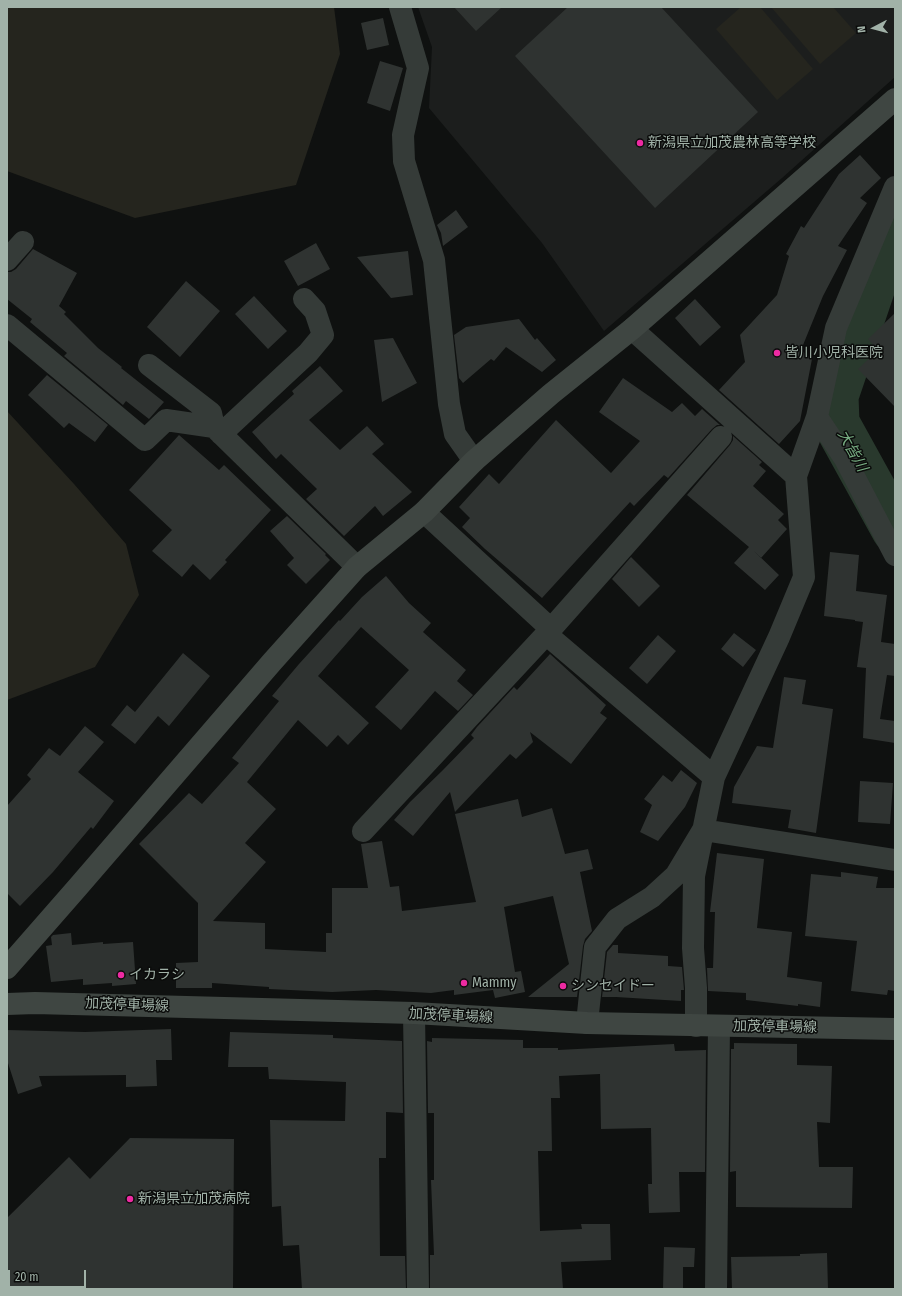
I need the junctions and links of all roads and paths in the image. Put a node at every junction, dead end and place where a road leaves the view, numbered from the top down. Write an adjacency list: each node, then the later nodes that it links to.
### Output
1 (400, 7): 13 (street)
2 (895, 99): 8 (street)
3 (895, 187): 10 (street)
4 (23, 242): 5 (street)
5 (7, 260)
6 (304, 299): 11 (street)
7 (7, 325): 11 (street)
8 (632, 329): 13 (street); 14 (street)
9 (149, 365): 11 (street)
10 (817, 417): 14 (street); 16 (street)
11 (218, 431): 17 (street)
12 (721, 437): 18 (street)
13 (474, 461): 15 (street)
14 (796, 476): 19 (street)
15 (424, 512): 17 (street); 18 (street)
16 (895, 554)
17 (357, 567): 23 (street)
18 (549, 632): 19 (street); 21 (street)
19 (714, 777): 20 (street)
20 (703, 830): 22 (street); 26 (street); 27 (street)
21 (364, 831)
22 (895, 860)
23 (7, 968)
24 (7, 1004): 25 (street, 加茂停車場線)
25 (414, 1013): 26 (street, 加茂停車場線); 30 (street)
26 (587, 1023): 27 (street, 加茂停車場線)
27 (696, 1026): 28 (street, 加茂停車場線)
28 (718, 1026): 29 (street, 加茂停車場線); 31 (street)
29 (895, 1029)
30 (418, 1289)
31 (716, 1289)

